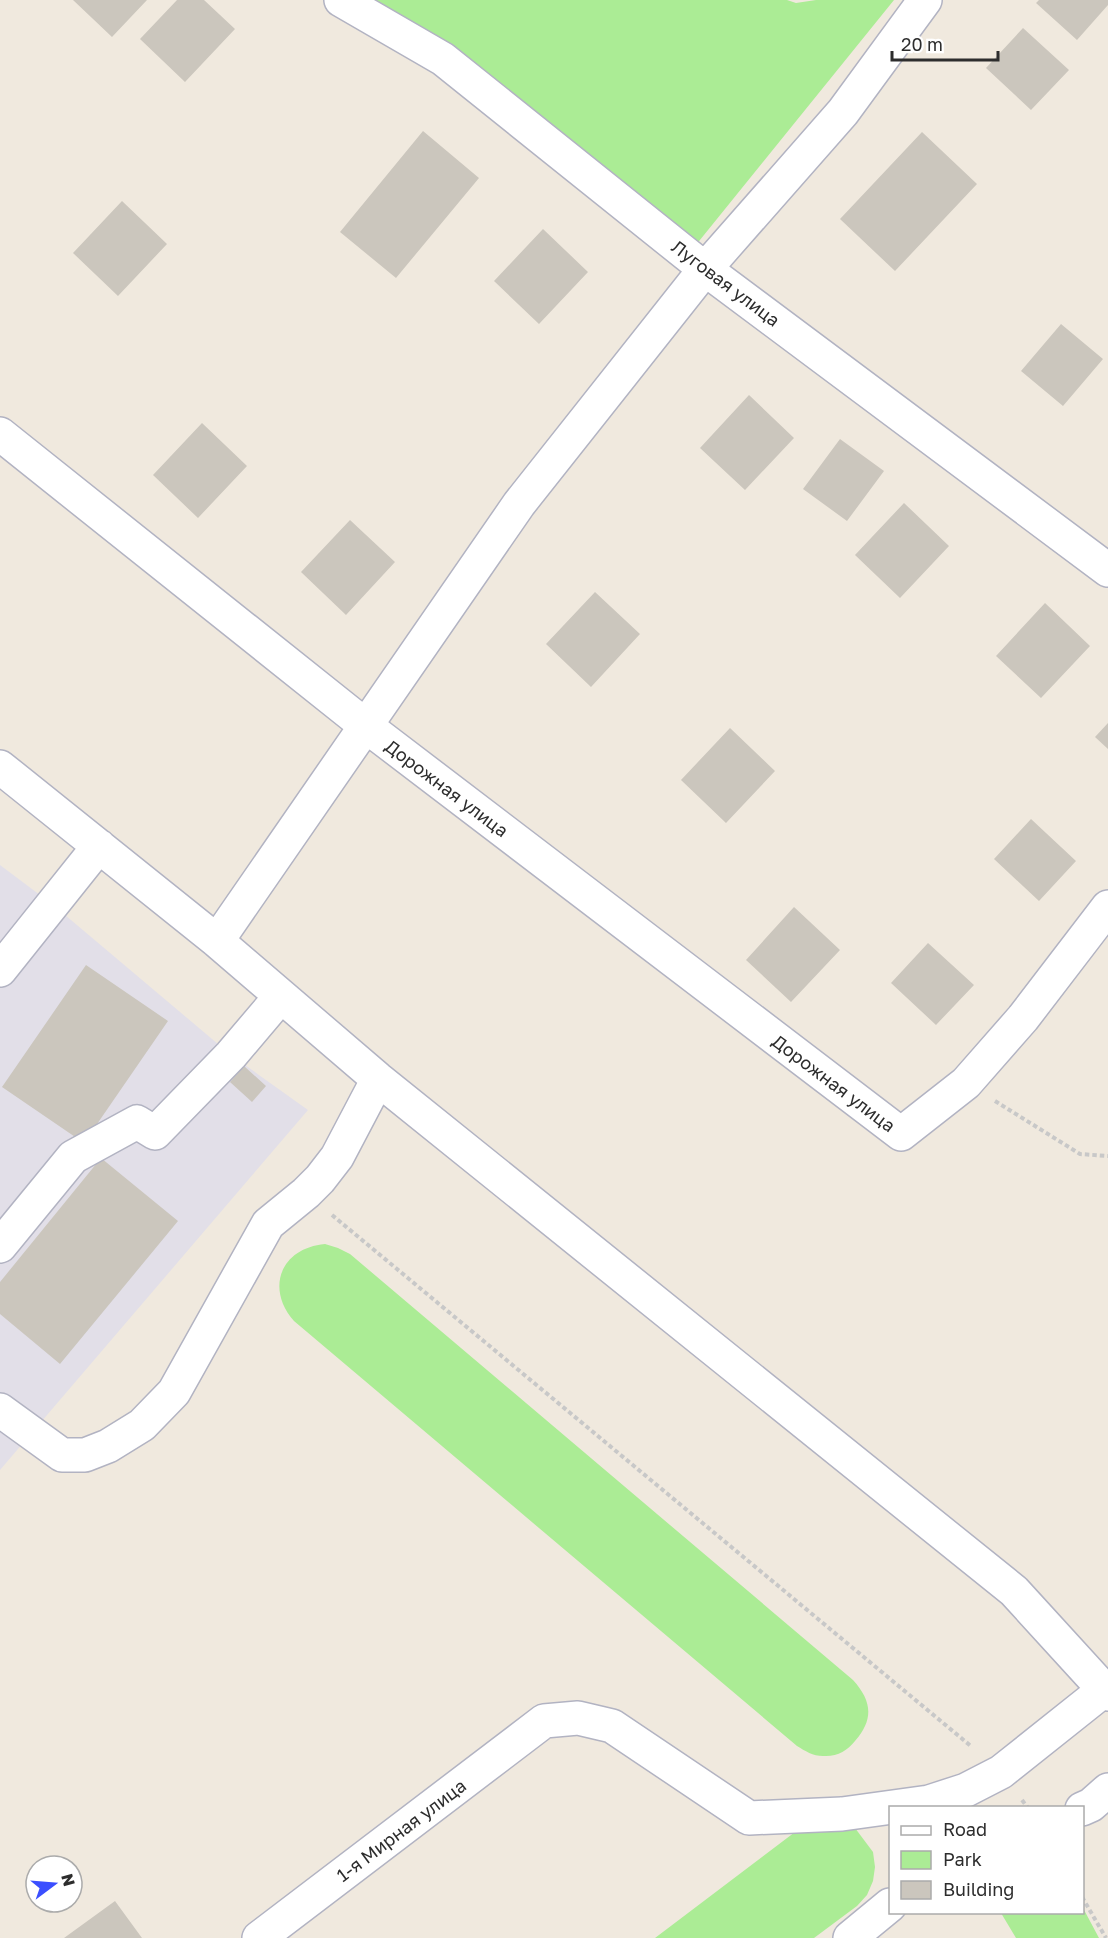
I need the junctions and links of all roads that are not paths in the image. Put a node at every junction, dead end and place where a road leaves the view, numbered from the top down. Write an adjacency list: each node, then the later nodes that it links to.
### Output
1 (341, 0): 3 (street, Луговая улица)
2 (925, 0): 3 (street)
3 (705, 269): 5 (street, Луговая улица); 6 (street)
4 (0, 434): 6 (street, Дорожная улица)
5 (1108, 570)
6 (366, 726): 9 (street, Дорожная улица); 10 (street)
7 (0, 767): 8 (street)
8 (99, 846): 10 (street); 11 (street)
9 (1108, 907)
10 (217, 941): 12 (street)
11 (0, 970)
12 (281, 996): 13 (street); 14 (street)
13 (378, 1079): 15 (street); 16 (street)
14 (0, 1246)
15 (0, 1410)
16 (1106, 1692): 18 (street, 1-я Мирная улица)
17 (1108, 1790): 20 (street)
18 (902, 1806)
19 (889, 1808): 22 (street, 1-я Мирная улица)
20 (1084, 1808)
21 (889, 1907): 23 (street)
22 (259, 1938)
23 (850, 1938)

